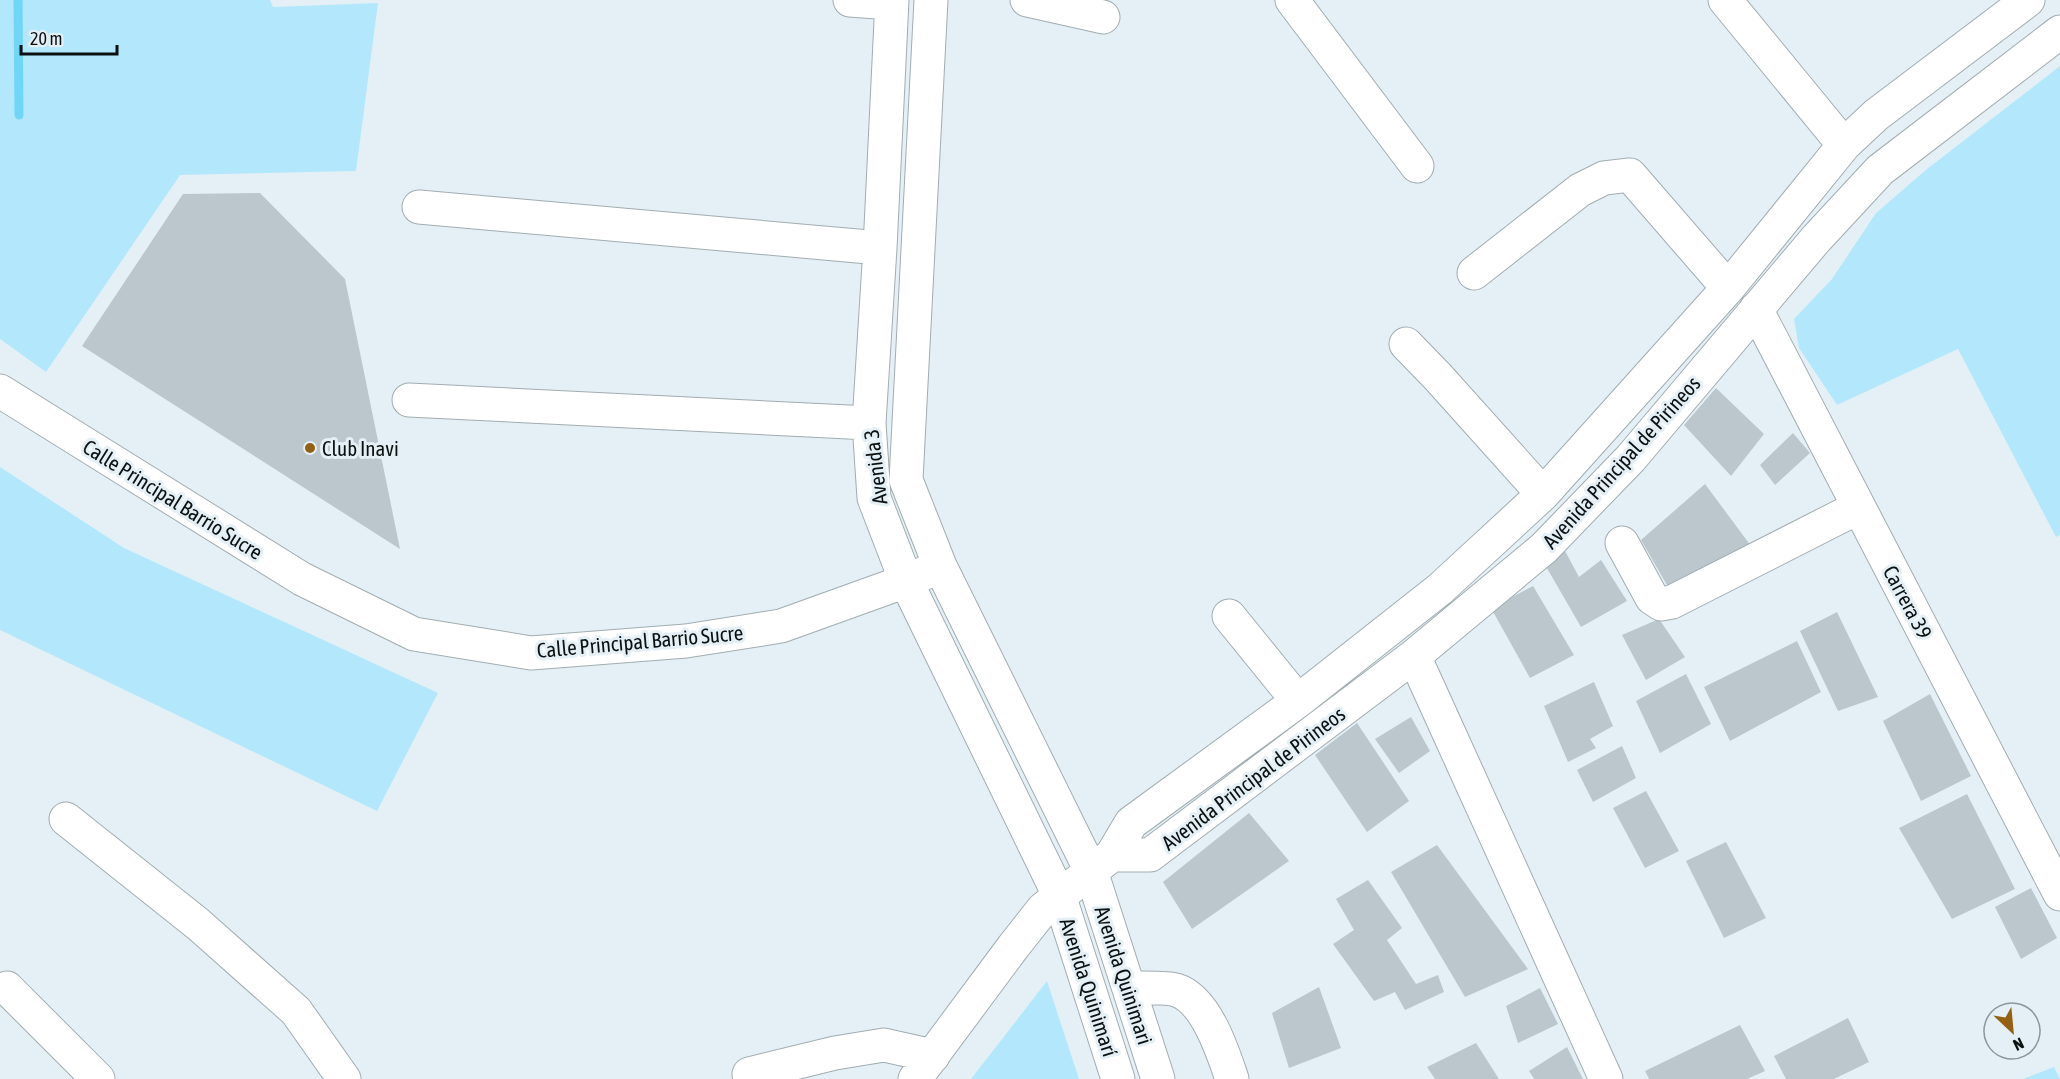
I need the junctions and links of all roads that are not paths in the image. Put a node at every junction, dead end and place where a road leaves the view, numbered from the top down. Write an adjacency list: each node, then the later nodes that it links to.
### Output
1 (850, 0): 7 (street)
2 (931, 0): 24 (street, Avenida 3)
3 (1027, 0): 8 (street)
4 (1292, 0): 11 (street)
5 (1725, 0): 10 (street)
6 (2028, 0): 10 (street, Avenida Principal de Pirineos)
7 (891, 2): 13 (street, Avenida 3)
8 (1103, 17)
9 (2060, 32): 16 (street, Avenida Principal de Pirineos)
10 (1845, 145): 15 (street, Avenida Principal de Pirineos)
11 (1417, 166)
12 (419, 207): 13 (street)
13 (880, 248): 20 (street, Avenida 3)
14 (1474, 273): 15 (street)
15 (1728, 288): 21 (street, Avenida Principal de Pirineos)
16 (1756, 309): 22 (street, Carrera 39); 27 (street, Avenida Principal de Pirineos)
17 (1406, 344): 21 (street)
18 (0, 392): 25 (street, Calle Principal Barrio Sucre)
19 (409, 400): 20 (street)
20 (869, 423): 25 (street, Avenida 3)
21 (1543, 494): 28 (street, Avenida Principal de Pirineos)
22 (1859, 507): 23 (street); 31 (street, Carrera 39)
23 (1622, 543)
24 (939, 566): 25 (street, Calle Principal Barrio Sucre); 30 (street, Avenida 3)
25 (906, 581): 32 (street, Avenida 3)
26 (1229, 616): 28 (street)
27 (1414, 656): 30 (street, Avenida Principal de Pirineos); 42 (street)
28 (1298, 701): 30 (street, Avenida Principal de Pirineos)
29 (66, 819): 38 (street)
30 (1101, 863): 32 (street, Avenida Principal de Pirineos); 34 (street, Avenida Quinimari)
31 (2060, 894)
32 (1059, 895): 35 (street, Avenida Principal de Pirineos); 39 (street, Avenida Quinimarí)
33 (7, 988): 37 (street)
34 (1129, 988): 40 (street, Avenida Quinimari); 41 (street)
35 (924, 1067): 36 (street)
36 (749, 1074)
37 (98, 1079)
38 (344, 1079)
39 (1118, 1079)
40 (1158, 1079)
41 (1232, 1079)
42 (1606, 1079)

